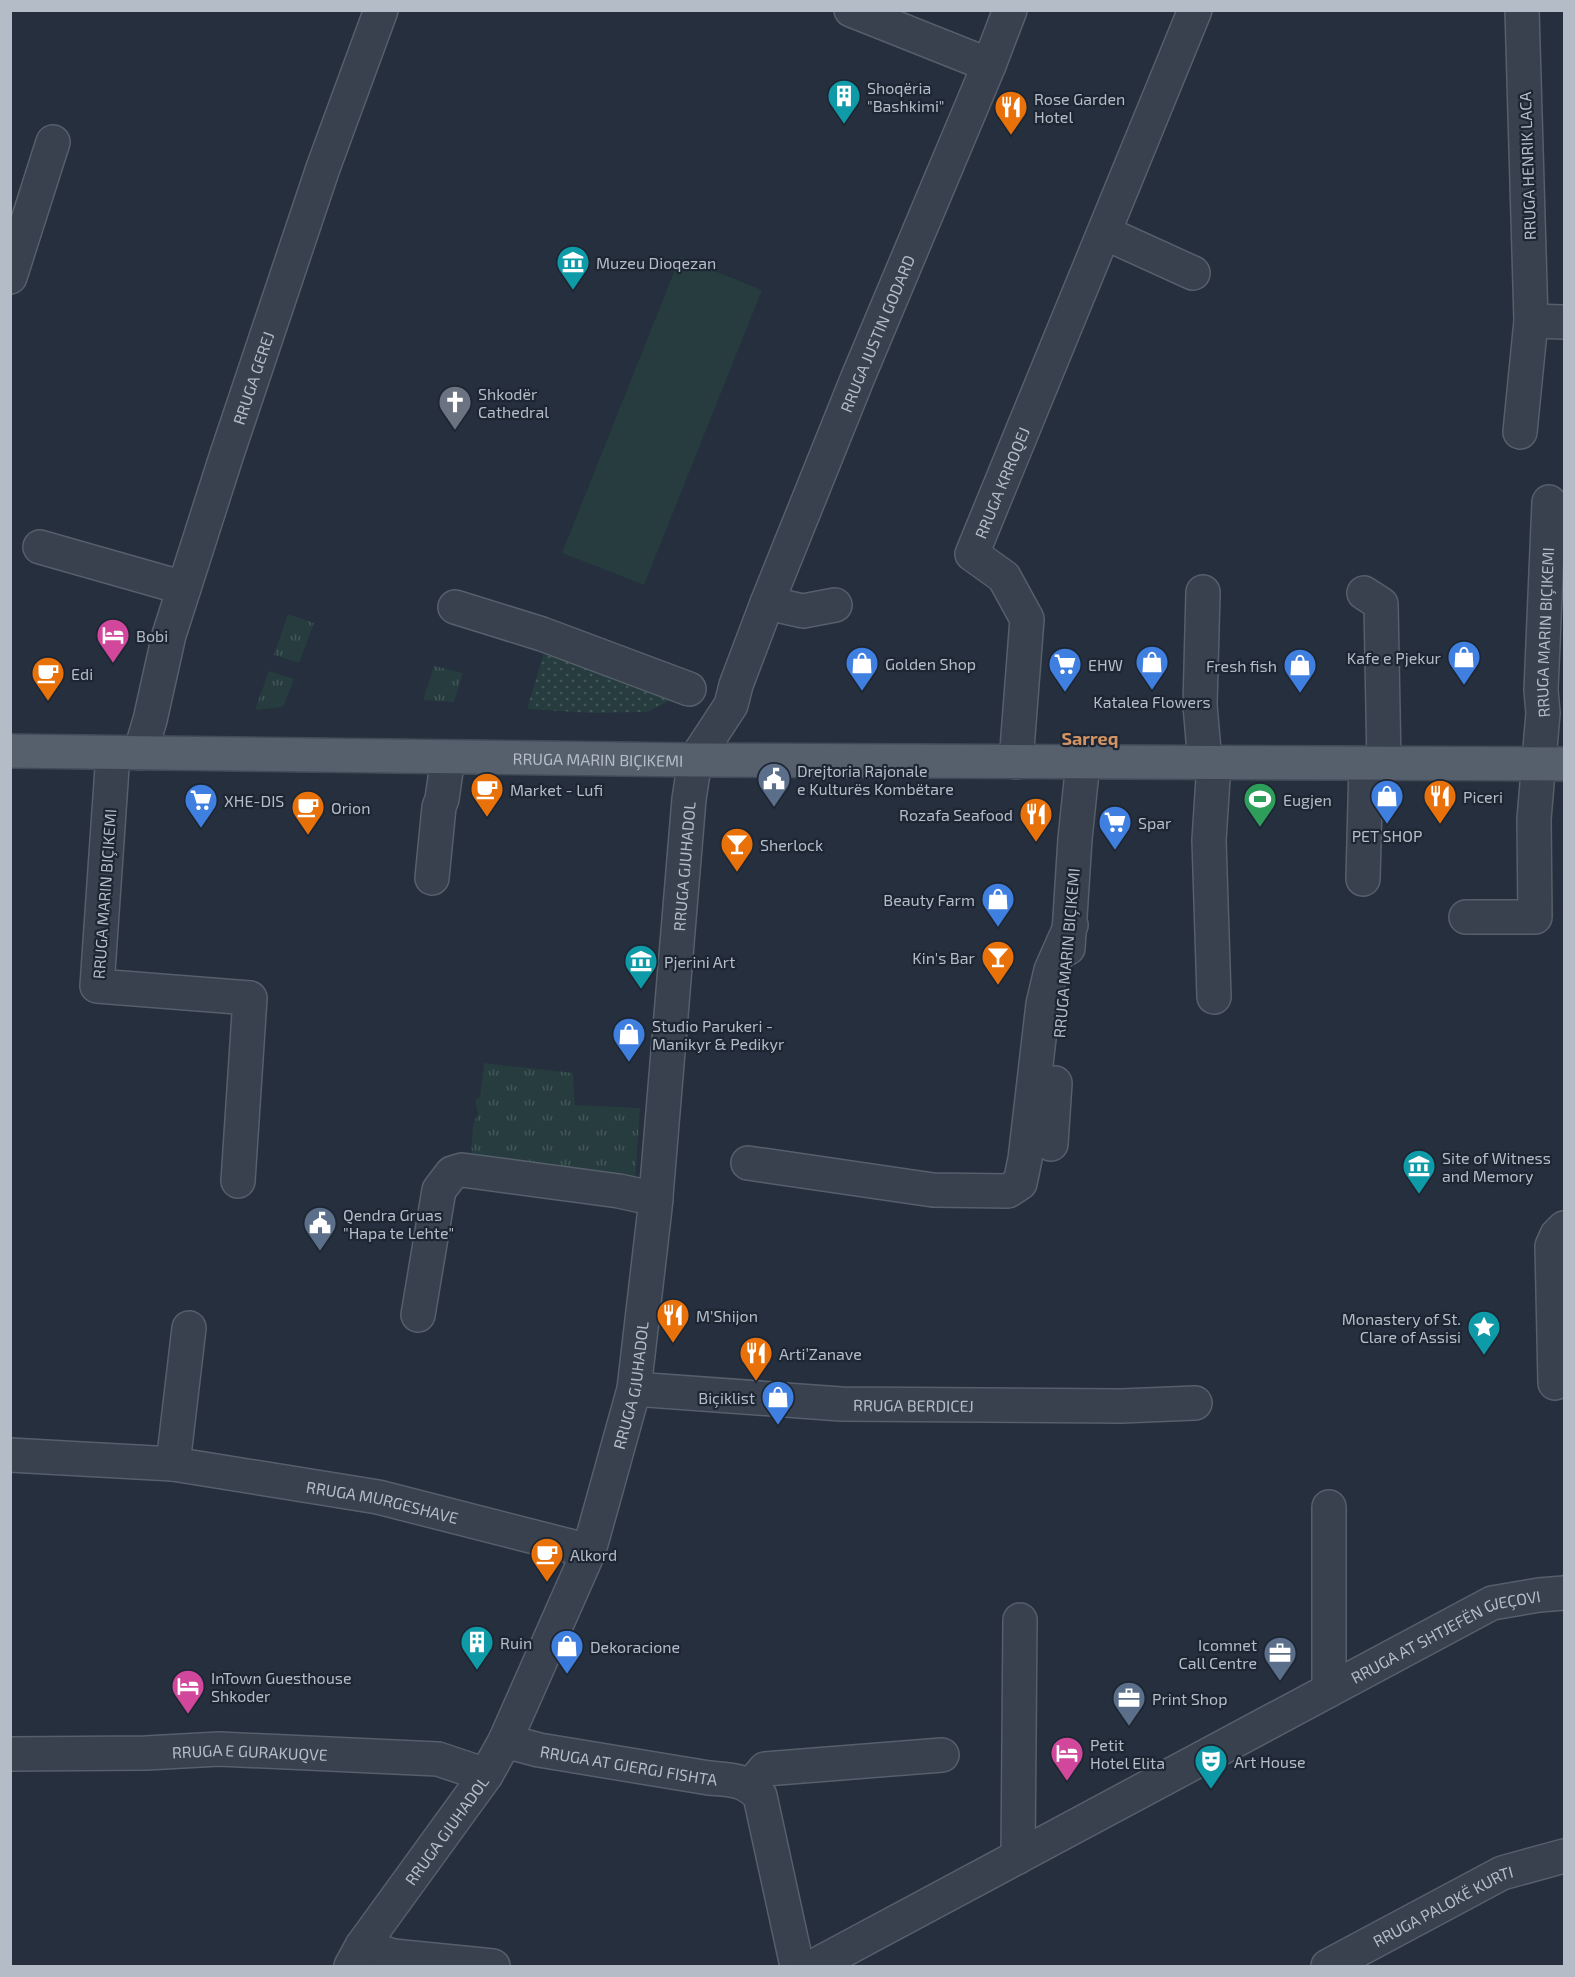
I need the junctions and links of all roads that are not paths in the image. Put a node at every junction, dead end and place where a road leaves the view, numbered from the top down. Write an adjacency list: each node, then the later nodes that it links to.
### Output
1 (381, 10): 16 (street, RRUGA GEREJ)
2 (851, 10): 6 (street)
3 (1010, 10): 6 (street, RRUGA JUSTIN GODARD)
4 (1195, 10): 8 (street, RRUGA KRROQEJ)
5 (1522, 10): 11 (street, RRUGA HENRIK LACA)
6 (989, 65): 19 (street, RRUGA JUSTIN GODARD)
7 (52, 142): 10 (street)
8 (1105, 233): 9 (street); 27 (street, RRUGA KRROQEJ)
9 (1193, 273)
10 (10, 277)
11 (1531, 321): 12 (street); 13 (street, RRUGA HENRIK LACA)
12 (1564, 321)
13 (1520, 432)
14 (1550, 502): 31 (street, RRUGA MARIN BIÇIKEMI)
15 (40, 547): 16 (street)
16 (184, 588): 24 (street, RRUGA GEREJ)
17 (1203, 592): 29 (street)
18 (1364, 593): 30 (street)
19 (767, 603): 20 (street); 26 (street, RRUGA JUSTIN GODARD)
20 (835, 605)
21 (455, 607): 22 (street)
22 (689, 689)
23 (10, 751): 24 (main road, RRUGA MARIN BIÇIKEMI)
24 (127, 753): 25 (main road, RRUGA MARIN BIÇIKEMI); 39 (street, RRUGA MARIN BIÇIKEMI)
25 (448, 757): 26 (main road, RRUGA MARIN BIÇIKEMI); 32 (street)
26 (695, 760): 27 (main road, RRUGA MARIN BIÇIKEMI); 40 (street, RRUGA GJUHADOL)
27 (1016, 762): 28 (main road, RRUGA MARIN BIÇIKEMI)
28 (1083, 762): 29 (main road, RRUGA MARIN BIÇIKEMI); 35 (street, RRUGA MARIN BIÇIKEMI)
29 (1210, 763): 30 (main road, RRUGA MARIN BIÇIKEMI); 36 (street)
30 (1375, 764): 31 (main road, RRUGA MARIN BIÇIKEMI); 33 (street)
31 (1552, 764): 34 (street, RRUGA MARIN BIÇIKEMI)
32 (432, 878)
33 (1363, 879)
34 (1466, 917)
35 (1071, 926): 37 (street, RRUGA MARIN BIÇIKEMI); 38 (street)
36 (1214, 996)
37 (1051, 1144)
38 (748, 1163)
39 (238, 1181)
40 (656, 1199): 42 (street); 45 (street, RRUGA GJUHADOL)
41 (1564, 1228): 44 (street)
42 (418, 1315)
43 (189, 1328): 48 (street)
44 (1555, 1383)
45 (634, 1389): 46 (street, RRUGA BERDICEJ); 50 (street, RRUGA GJUHADOL)
46 (1195, 1403)
47 (10, 1455): 48 (street, RRUGA MURGESHAVE)
48 (173, 1464): 50 (street, RRUGA MURGESHAVE)
49 (1329, 1507): 53 (street, RRUGA AT SHTJEFËN GJEÇOVI)
50 (589, 1551): 54 (street, RRUGA GJUHADOL)
51 (1564, 1593): 53 (street, RRUGA AT SHTJEFËN GJEÇOVI)
52 (1020, 1620): 60 (street)
53 (1329, 1690): 60 (street, RRUGA AT SHTJEFËN GJEÇOVI)
54 (505, 1741): 57 (street, RRUGA GJUHADOL); 58 (street, RRUGA AT GJERGJ FISHTA)
55 (10, 1754): 57 (street, RRUGA E GURAKUQVE)
56 (942, 1755): 58 (street)
57 (486, 1775): 61 (street, RRUGA GJUHADOL)
58 (752, 1786): 63 (street)
59 (1564, 1856): 65 (street, RRUGA PALOKË KURTI)
60 (1018, 1857): 64 (street, RRUGA AT SHTJEFËN GJEÇOVI)
61 (357, 1956): 62 (street, RRUGA GJUHADOL)
62 (493, 1966)
63 (797, 1966)
64 (814, 1966)
65 (1328, 1966)

